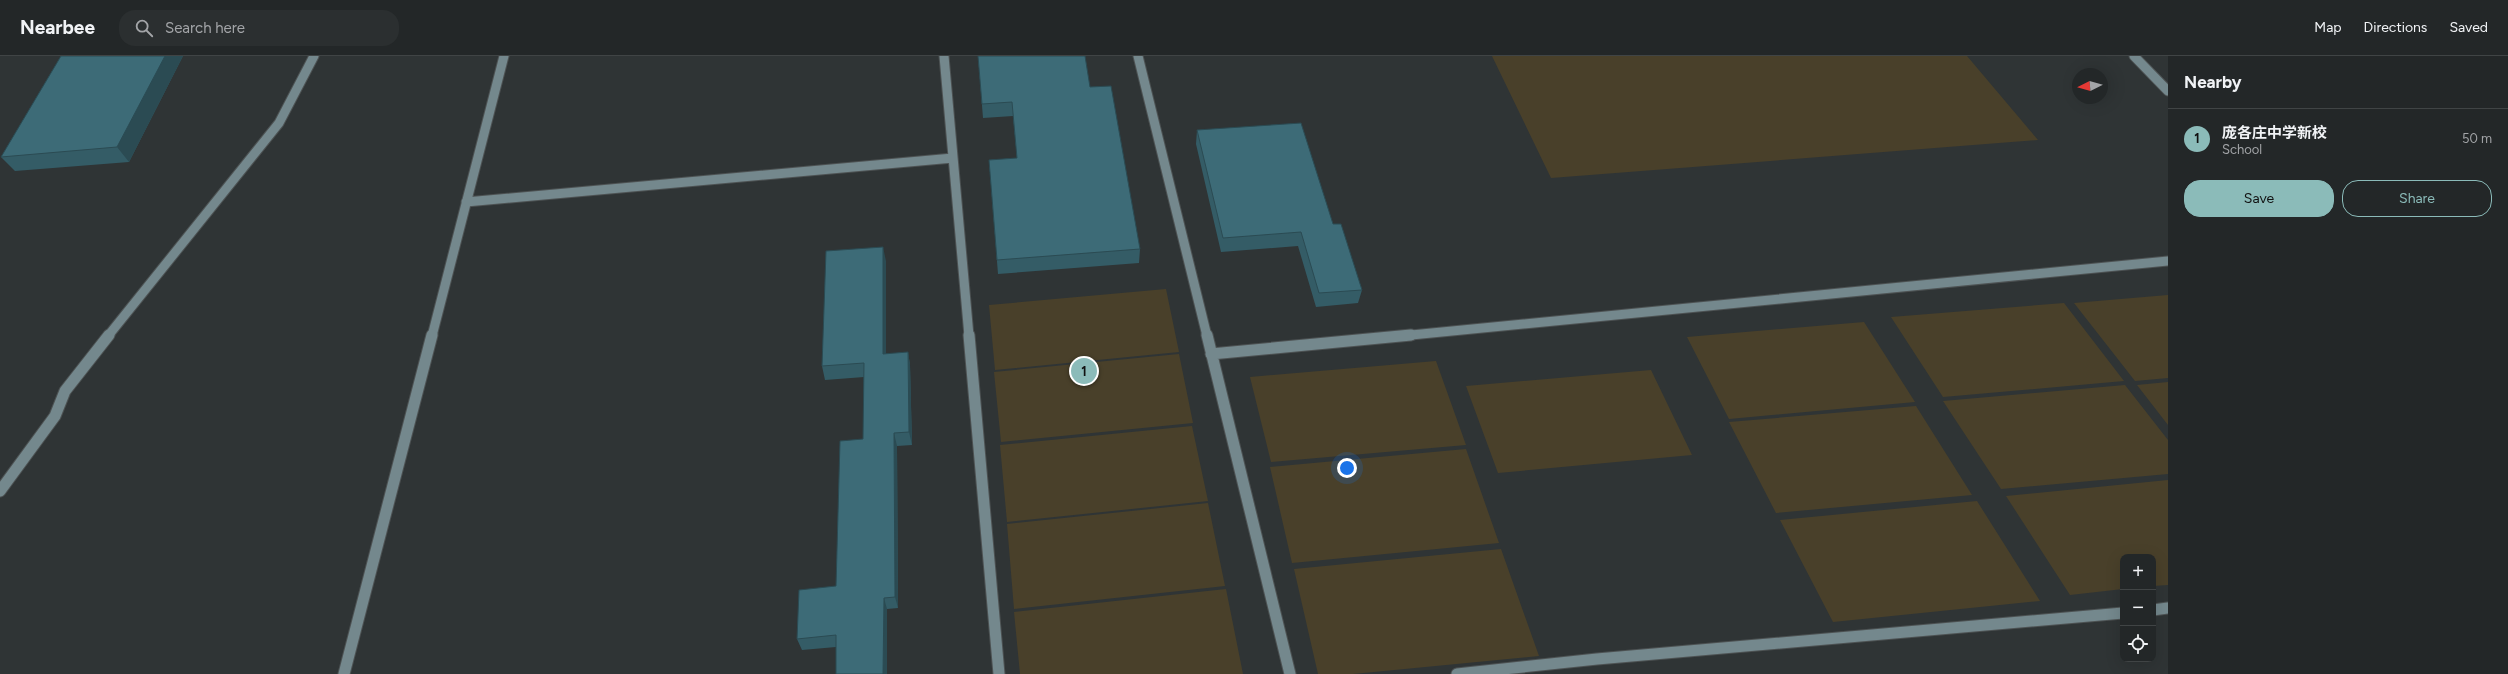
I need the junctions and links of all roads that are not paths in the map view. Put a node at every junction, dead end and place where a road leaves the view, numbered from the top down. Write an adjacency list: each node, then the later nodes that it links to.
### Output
1 (314, 56): 11 (street)
2 (504, 56): 8 (street)
3 (944, 56): 7 (street)
4 (1138, 56): 10 (street)
5 (2134, 56): 6 (street)
6 (2168, 91)
7 (953, 158): 8 (street); 16 (street)
8 (466, 202): 15 (street)
9 (2168, 261): 10 (street)
10 (1211, 354): 17 (street)
11 (0, 491)
12 (2168, 608): 13 (street)
13 (2156, 610)
14 (2120, 613): 18 (street)
15 (344, 674)
16 (999, 674)
17 (1290, 674)
18 (1457, 674)

